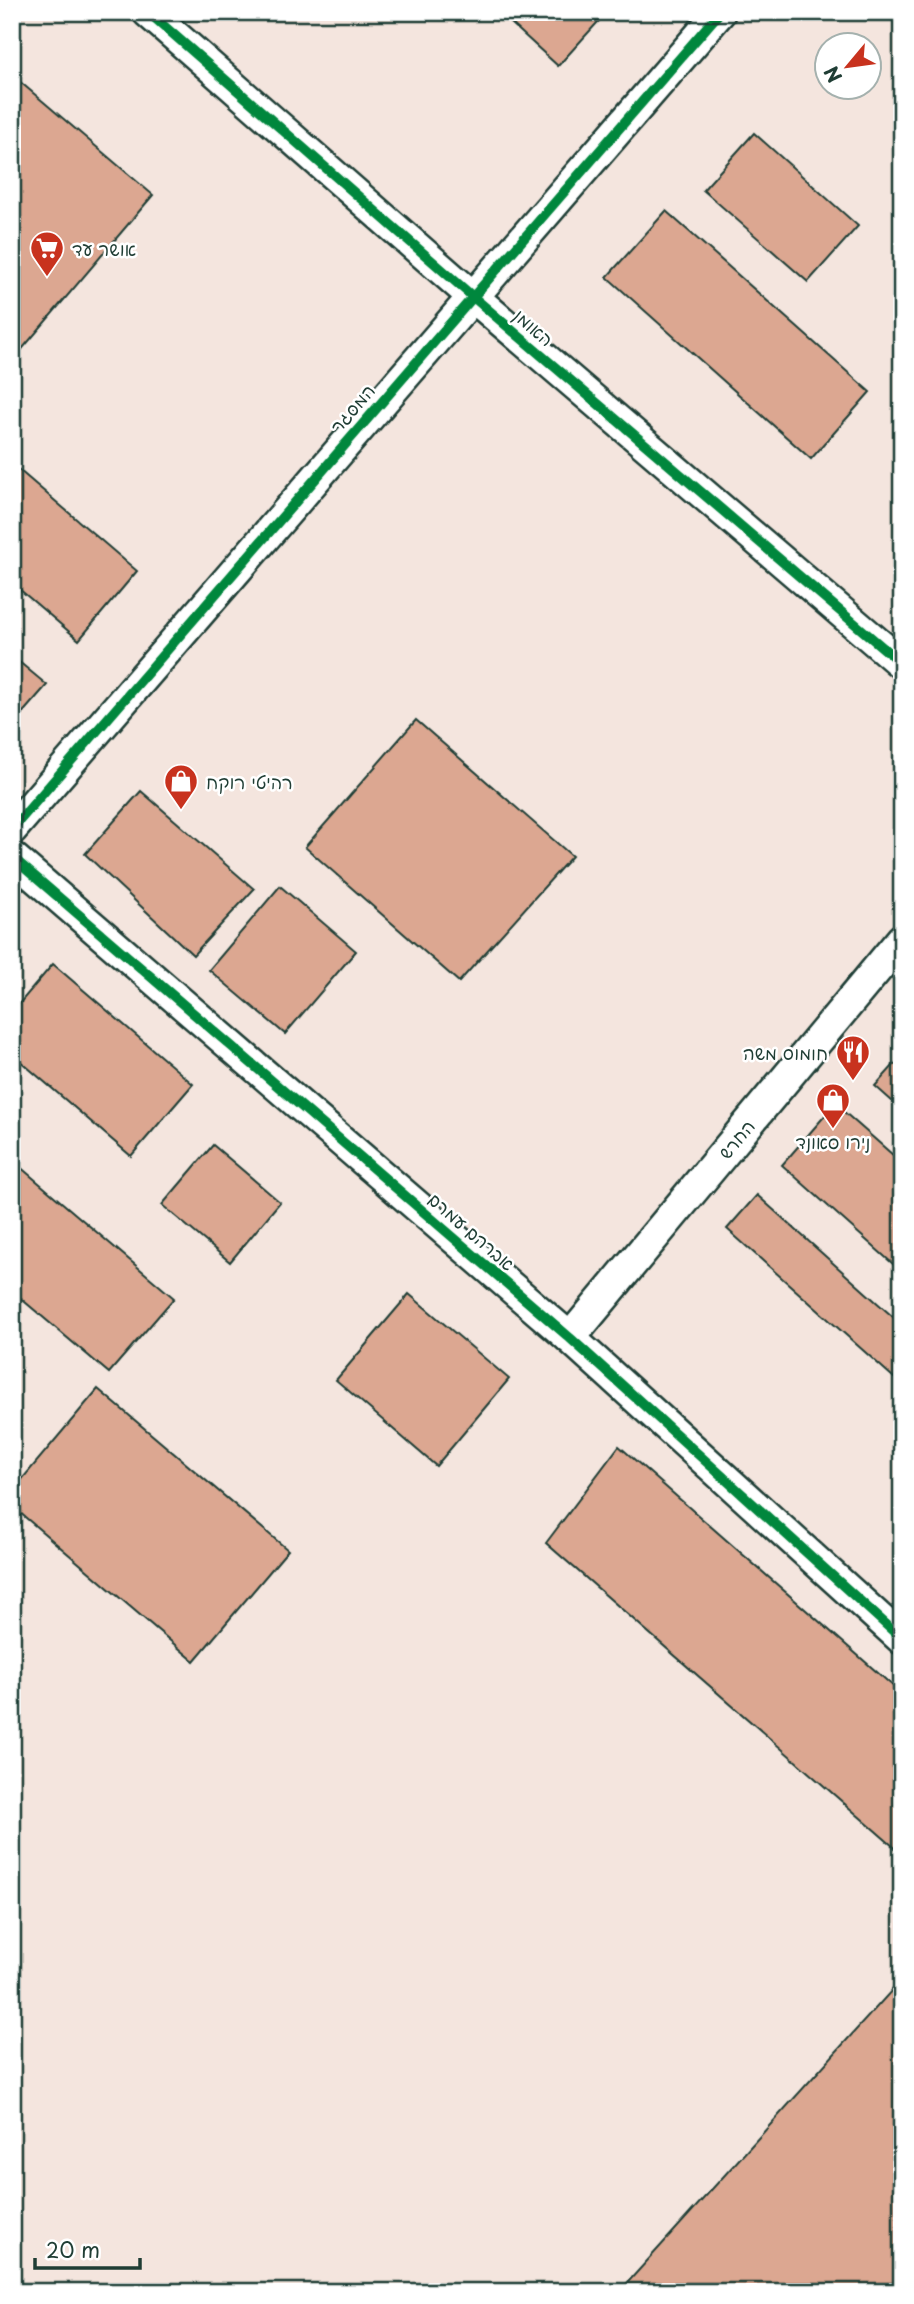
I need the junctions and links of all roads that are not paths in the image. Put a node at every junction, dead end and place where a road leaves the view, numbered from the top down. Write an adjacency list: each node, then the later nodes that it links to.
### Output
1 (148, 12): 3 (street, האומן)
2 (720, 12): 3 (street, המסגר)
3 (472, 296): 4 (street, האומן); 5 (street, המסגר)
4 (902, 664)
5 (12, 829)
6 (12, 857): 8 (street, אברהם עמרם)
7 (902, 939): 8 (street, החרש)
8 (570, 1338): 9 (street, אברהם עמרם)
9 (902, 1639)

